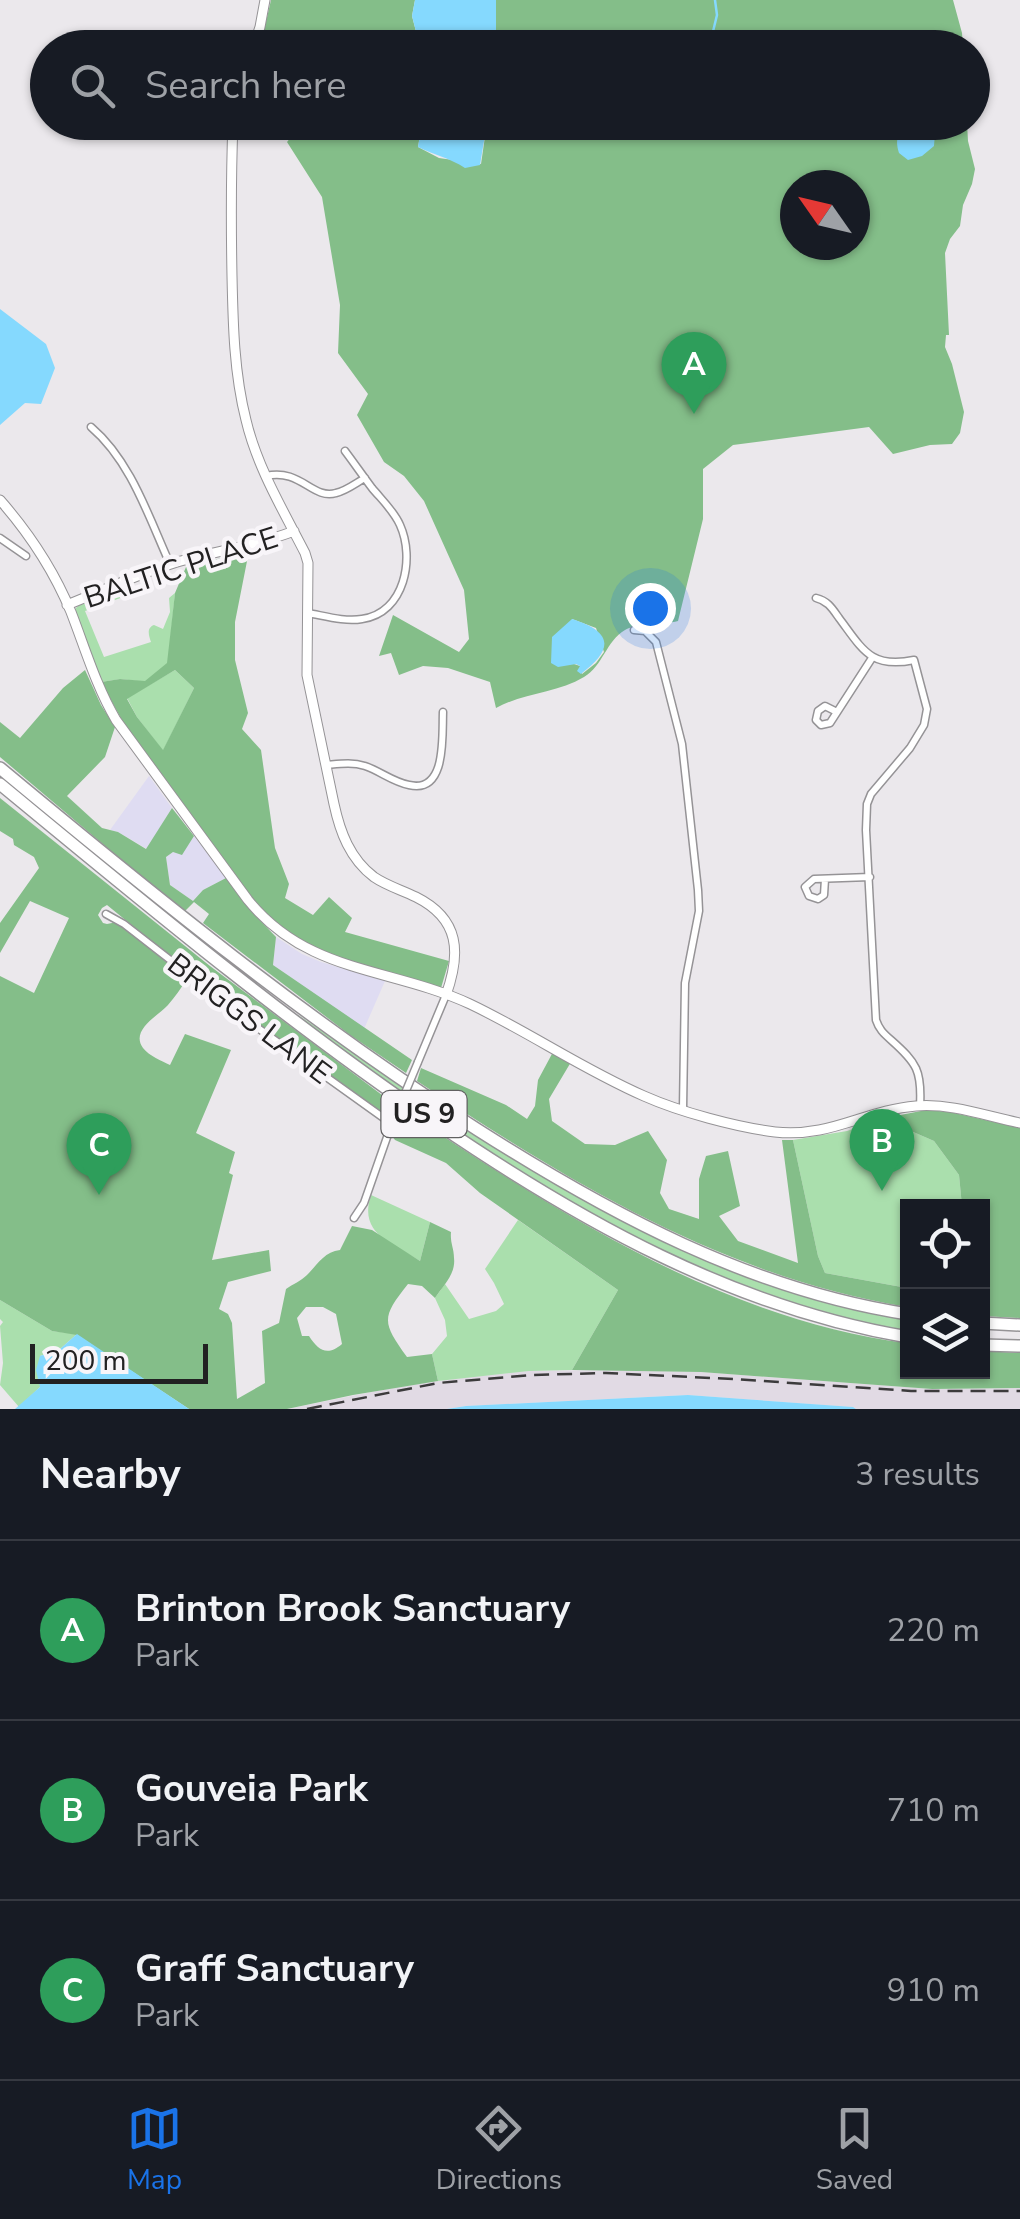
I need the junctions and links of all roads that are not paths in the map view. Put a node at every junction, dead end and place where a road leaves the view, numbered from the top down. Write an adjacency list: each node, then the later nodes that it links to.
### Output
1 (265, 0): 2 (main road)
2 (258, 30)
3 (233, 140): 6 (main road)
4 (91, 427): 12 (street)
5 (345, 451): 7 (street)
6 (266, 476): 7 (street); 9 (main road)
7 (365, 478): 15 (street)
8 (0, 500): 14 (main road)
9 (294, 531): 12 (main road, BALTIC PLACE); 15 (main road)
10 (0, 538): 11 (street)
11 (26, 556)
12 (170, 564): 14 (main road, BALTIC PLACE)
13 (816, 598): 17 (street)
14 (68, 604): 26 (main road)
15 (308, 613): 20 (main road)
16 (634, 630): 28 (street)
17 (872, 658): 19 (street); 23 (street)
18 (443, 712): 20 (street)
19 (836, 712)
20 (326, 766): 26 (main road)
21 (0, 768): 32 (highway, US 9)
22 (0, 784): 35 (highway, US 9)
23 (870, 877): 24 (street); 27 (street)
24 (825, 879)
25 (106, 914): 29 (street, BRIGGS LANE)
26 (446, 995): 28 (main road); 29 (street, bridge)
27 (920, 1106): 28 (main road); 30 (main road)
28 (683, 1110)
29 (393, 1121): 31 (street)
30 (1020, 1122)
31 (354, 1218)
32 (900, 1312)
33 (990, 1323): 34 (highway)
34 (1020, 1325)
35 (900, 1335)
36 (990, 1345): 37 (highway)
37 (1020, 1346)

